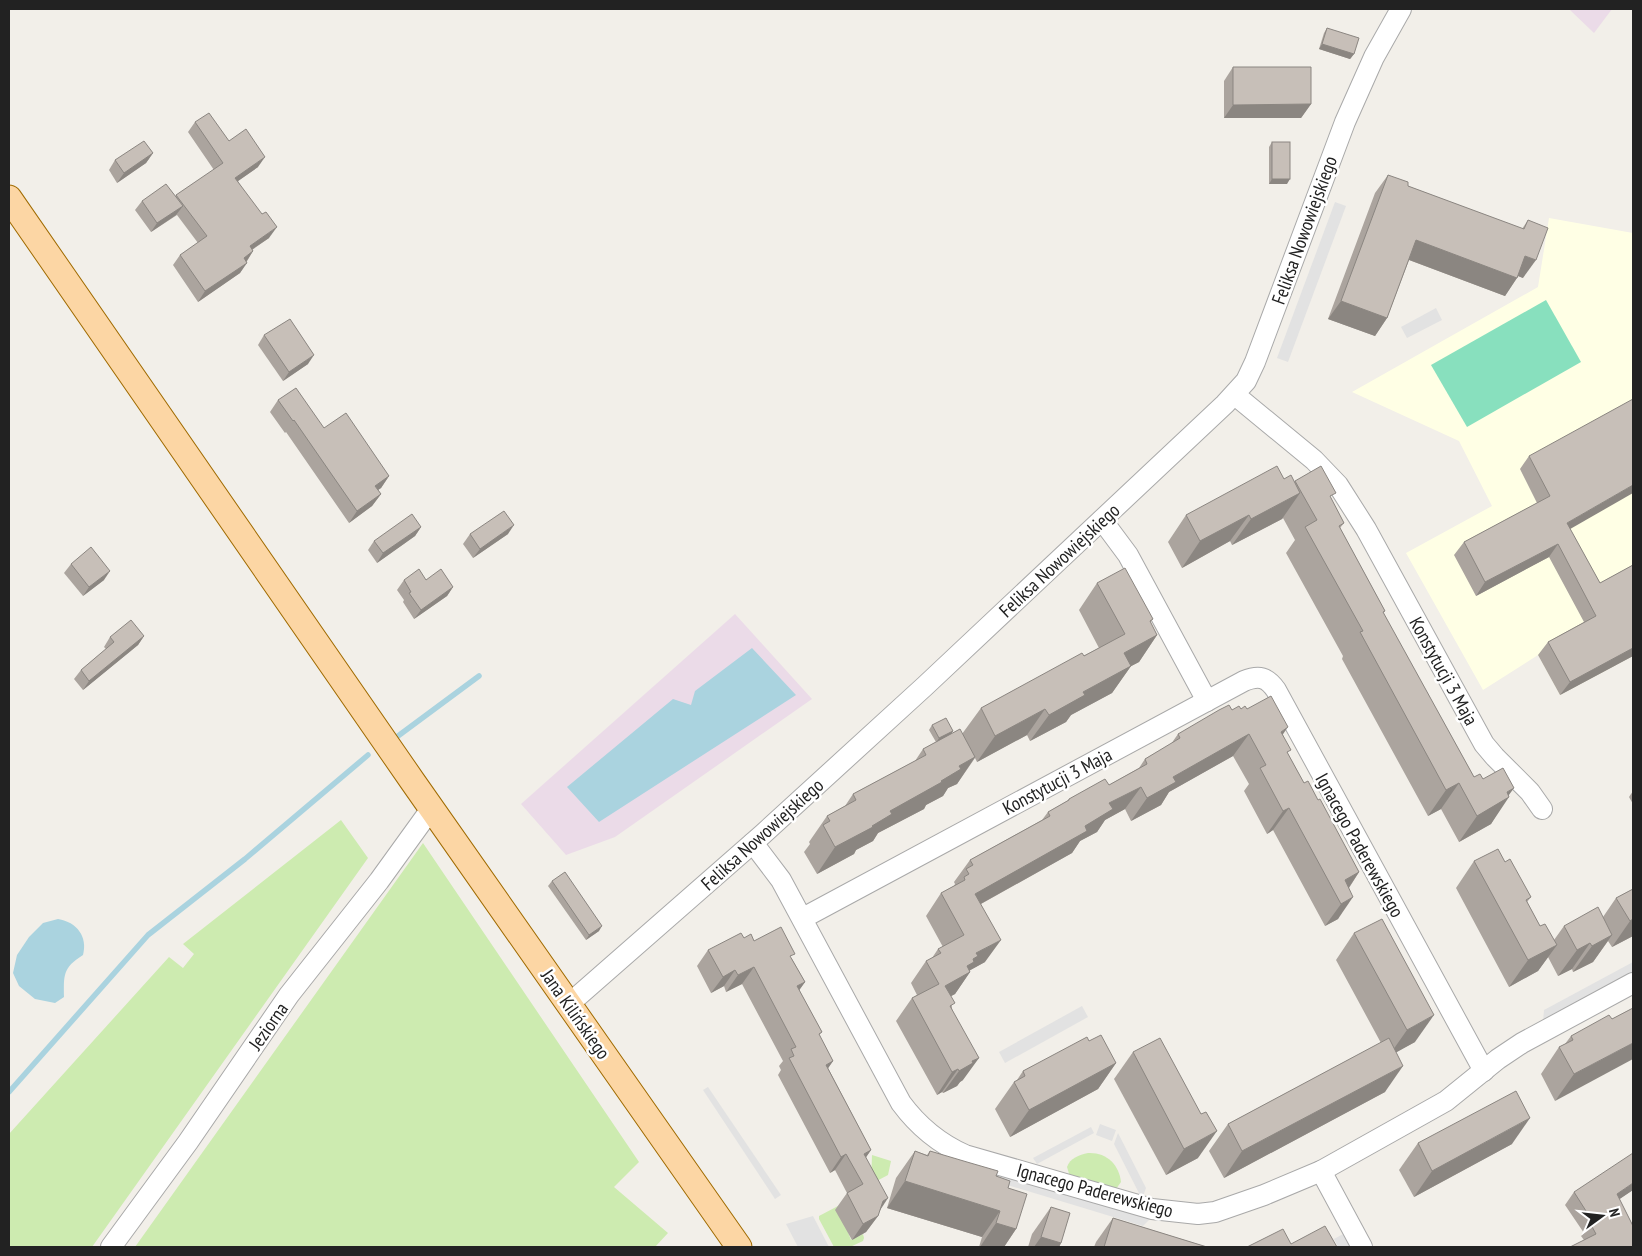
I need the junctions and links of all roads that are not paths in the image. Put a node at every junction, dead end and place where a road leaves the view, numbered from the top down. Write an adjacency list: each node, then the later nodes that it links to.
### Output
1 (1400, 9): 3 (street, Feliksa Nowowiejskiego)
2 (9, 198): 6 (main road, Jana Kilińskiego)
3 (1235, 395): 4 (street, Feliksa Nowowiejskiego); 7 (street, Konstytucji 3 Maja)
4 (1102, 520): 5 (street); 8 (street, Feliksa Nowowiejskiego)
5 (1207, 701): 9 (street, Konstytucji 3 Maja); 12 (street, Ignacego Paderewskiego)
6 (432, 809): 11 (main road, Jana Kilińskiego); 15 (street, Jeziorna)
7 (1542, 809)
8 (753, 843): 9 (street); 11 (street, Feliksa Nowowiejskiego)
9 (803, 918): 13 (street, Ignacego Paderewskiego)
10 (1633, 983): 12 (street, Ignacego Paderewskiego)
11 (569, 1004): 14 (main road, Jana Kilińskiego)
12 (1484, 1071): 13 (street, Ignacego Paderewskiego)
13 (1321, 1171): 16 (street)
14 (732, 1245)
15 (111, 1247)
16 (1362, 1247)

